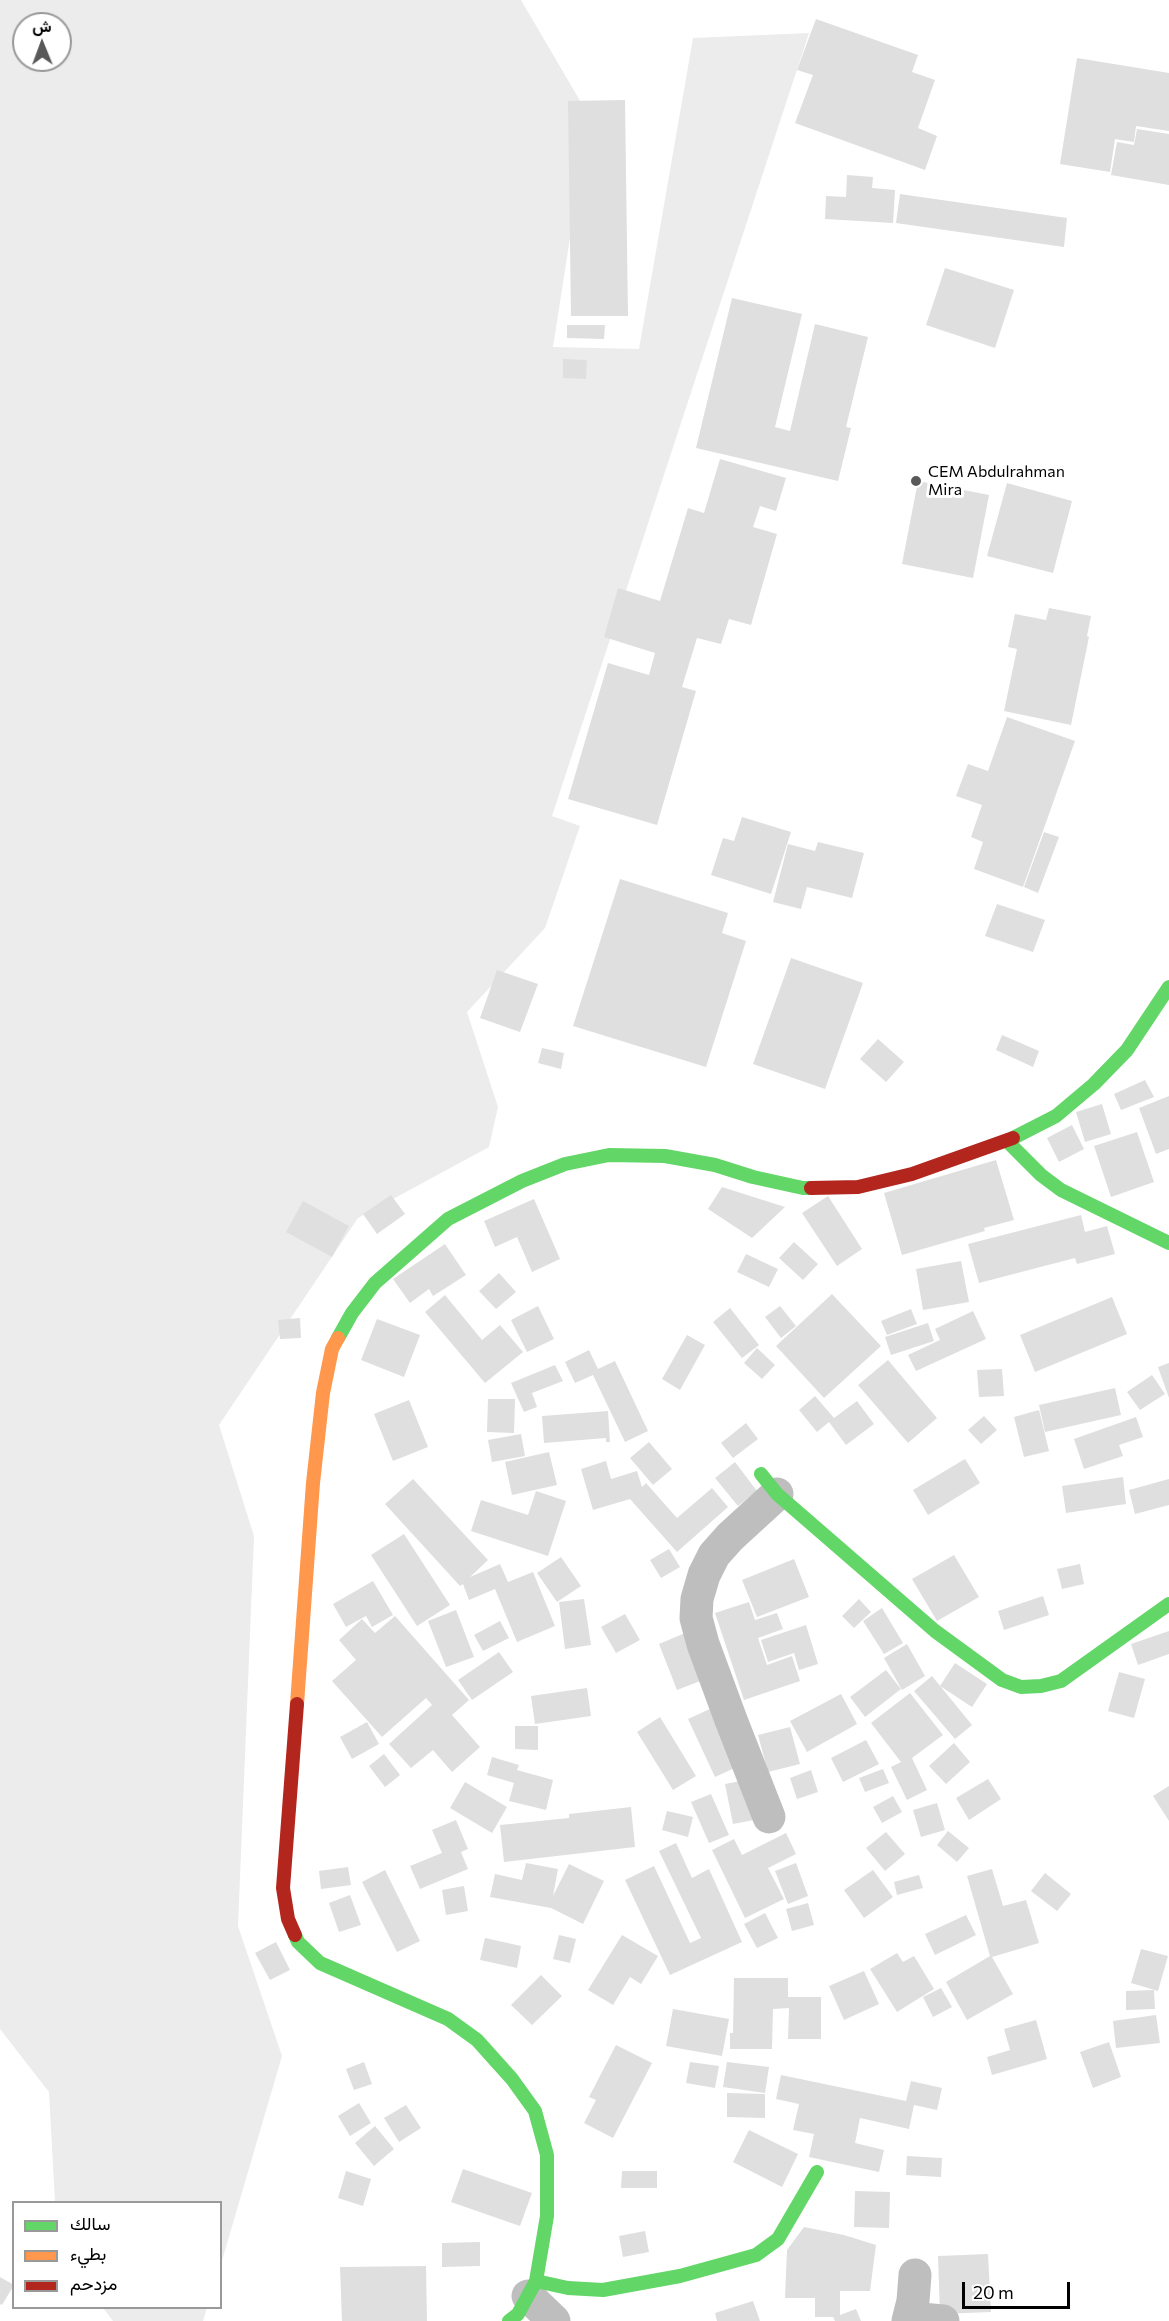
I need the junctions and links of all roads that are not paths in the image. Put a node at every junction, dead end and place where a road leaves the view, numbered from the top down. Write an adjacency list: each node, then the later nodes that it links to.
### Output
1 (1169, 987): 2 (main road)
2 (1007, 1141): 3 (main road); 9 (main road)
3 (1169, 1244)
4 (769, 1484): 5 (main road); 6 (street)
5 (1169, 1604)
6 (769, 1817)
7 (817, 2172): 9 (main road)
8 (915, 2275): 10 (street)
9 (525, 2299): 11 (street)
10 (909, 2319): 12 (street)
11 (554, 2321)
12 (944, 2321)

